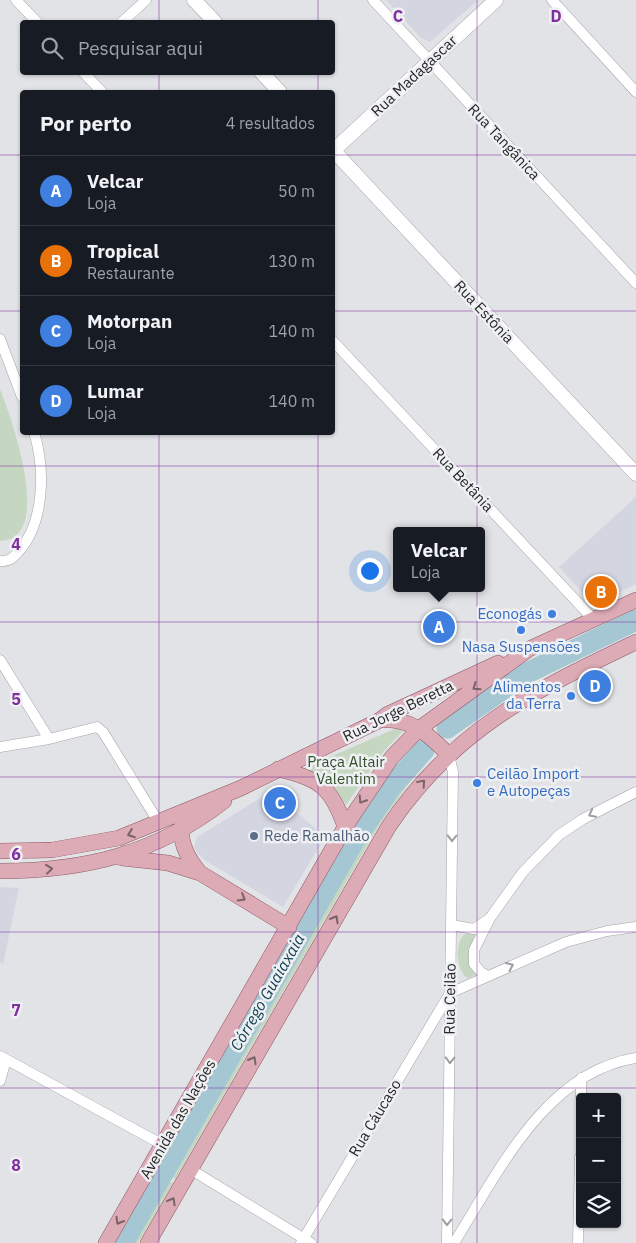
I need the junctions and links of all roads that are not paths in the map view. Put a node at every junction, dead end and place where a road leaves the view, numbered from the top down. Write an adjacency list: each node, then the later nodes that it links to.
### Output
1 (16, 0): 7 (street)
2 (146, 0): 8 (street)
3 (194, 0): 9 (street)
4 (373, 0): 10 (street, Rua Tangânica)
5 (496, 0): 10 (street, Rua Madagascar)
6 (552, 0): 15 (street)
7 (35, 20)
8 (124, 20)
9 (213, 20)
10 (430, 61): 16 (street, Rua Madagascar); 18 (street, Rua Tangânica)
11 (86, 75): 13 (street)
12 (264, 75): 14 (street)
13 (100, 90)
14 (278, 90)
15 (636, 92)
16 (335, 148)
17 (335, 152): 23 (street, Rua Estônia)
18 (636, 283)
19 (0, 339): 21 (street)
20 (335, 343): 26 (street, Rua Betânia)
21 (20, 392)
22 (34, 435): 24 (street)
23 (636, 474)
24 (0, 562)
25 (636, 600): 26 (main road, Avenida das Nações)
26 (594, 620): 28 (main road, Avenida das Nações)
27 (636, 642): 34 (main road)
28 (529, 649): 30 (main road, Rua Jorge Beretta); 31 (main road, Avenida das Nações, one-way to 31)
29 (0, 660): 32 (street)
30 (380, 720): 31 (main road); 35 (main road, Rua Jorge Beretta)
31 (420, 728): 34 (main road); 39 (main road, Avenida das Nações, one-way to 39)
32 (49, 739): 33 (street); 38 (street)
33 (0, 747)
34 (448, 755): 46 (street, Rua Ceilão, one-way to 46); 57 (main road, one-way to 34)
35 (278, 769): 36 (main road, Rua Jorge Beretta); 39 (main road)
36 (240, 788): 38 (main road, Rua Jorge Beretta); 40 (main road, Rua Jorge Beretta)
37 (636, 792): 45 (street, one-way to 45)
38 (159, 823): 41 (main road, Rua Jorge Beretta, one-way to 41)
39 (345, 826): 47 (main road, Avenida das Nações)
40 (181, 832): 42 (main road, Rua Jorge Beretta); 44 (main road)
41 (0, 851)
42 (114, 857): 43 (main road, Rua Jorge Beretta, one-way to 42); 44 (main road)
43 (0, 871)
44 (200, 873): 47 (main road, one-way to 47)
45 (490, 918): 46 (street); 49 (street)
46 (451, 925): 50 (street, Rua Ceilão)
47 (289, 927): 56 (main road, Avenida das Nações)
48 (636, 927): 49 (street, one-way to 48)
49 (488, 976): 50 (street)
50 (450, 993): 59 (street, Rua Cáucaso); 62 (street, Rua Ceilão, one-way to 62)
51 (3, 1058): 54 (street); 56 (street)
52 (636, 1058): 53 (street)
53 (581, 1078): 55 (street); 63 (street)
54 (0, 1081)
55 (581, 1093)
56 (163, 1145): 60 (main road, Avenida das Nações, one-way to 60)
57 (190, 1169): 59 (street); 61 (main road, one-way to 57)
58 (579, 1183): 64 (street)
59 (305, 1242)
60 (106, 1243)
61 (148, 1243)
62 (447, 1243)
63 (454, 1243)
64 (578, 1243)

